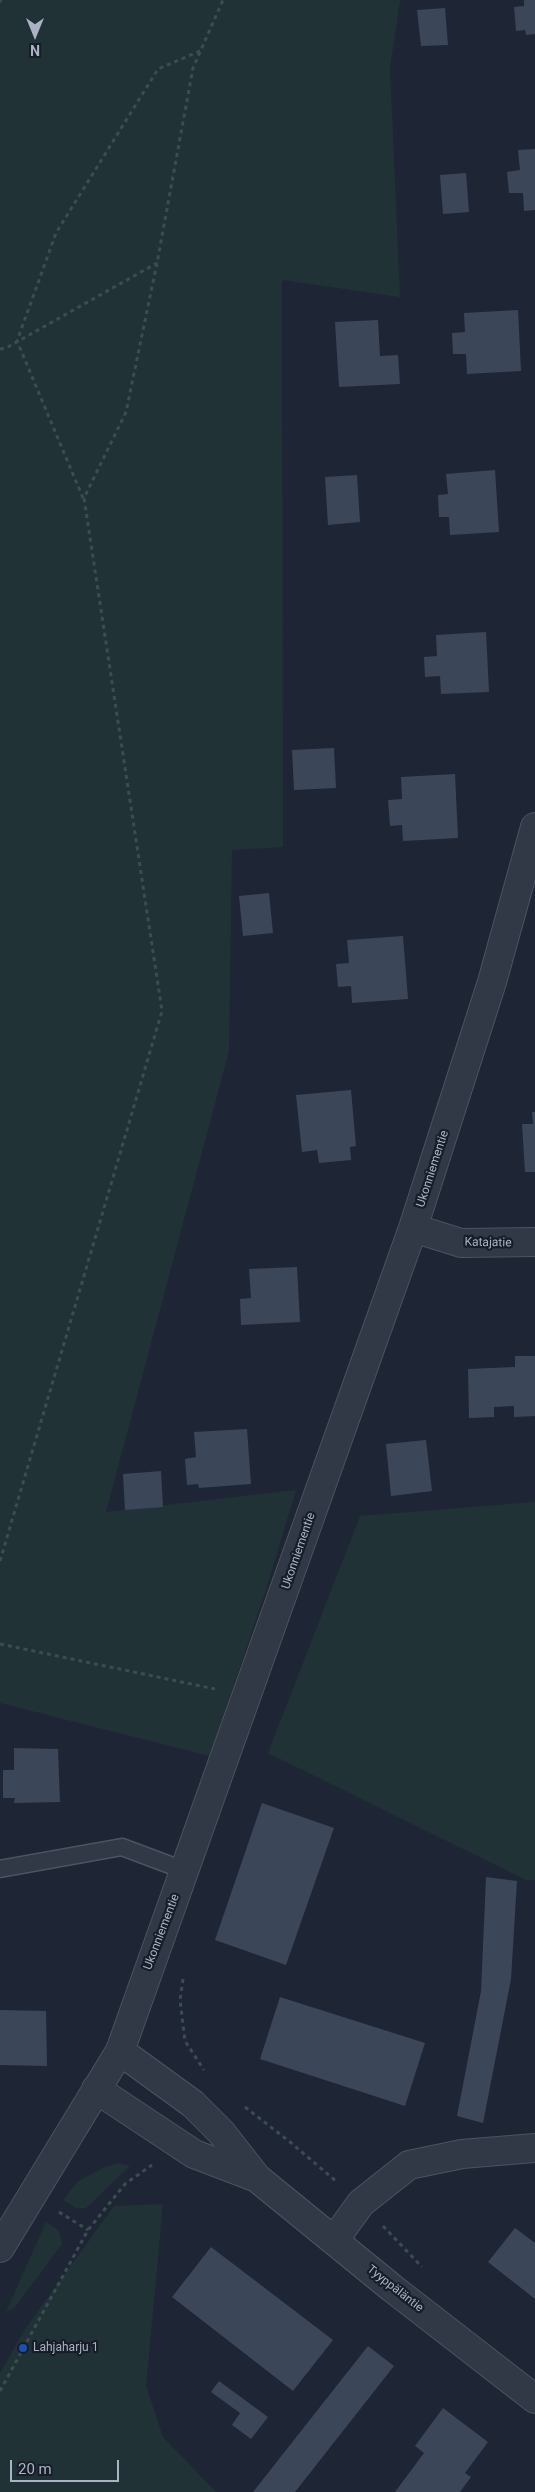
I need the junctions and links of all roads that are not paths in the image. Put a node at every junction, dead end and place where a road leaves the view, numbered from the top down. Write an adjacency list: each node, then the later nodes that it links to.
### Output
1 (535, 827): 2 (street, Ukonniementie)
2 (413, 1228): 3 (street, Katajatie); 5 (street, Ukonniementie)
3 (535, 1242)
4 (0, 1869): 5 (lane)
5 (186, 1870): 6 (street, Ukonniementie)
6 (120, 2051): 7 (street, Ukonniementie); 9 (street, Tyyppäläntie)
7 (96, 2089): 9 (street, Tyyppäläntie); 11 (street, Ukonniementie)
8 (535, 2148): 10 (street)
9 (257, 2178): 10 (street, Tyyppäläntie)
10 (335, 2239): 12 (street, Tyyppäläntie)
11 (0, 2248)
12 (535, 2399)

